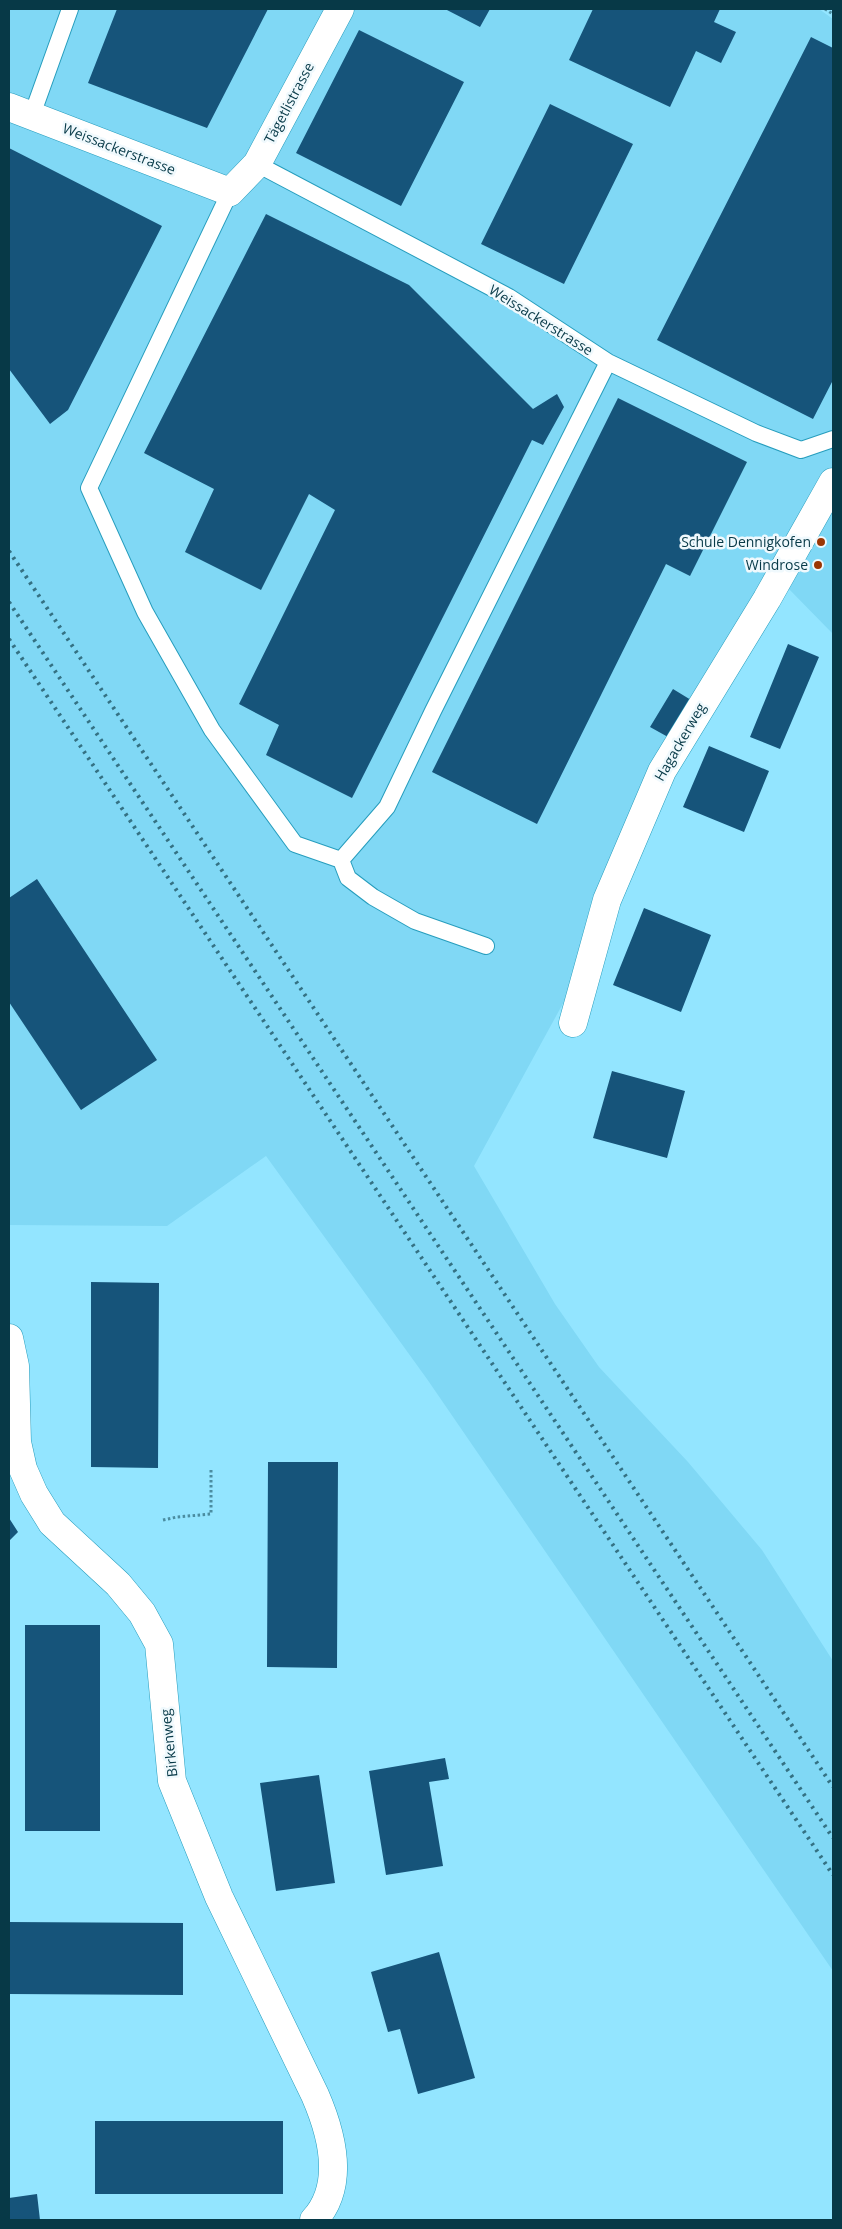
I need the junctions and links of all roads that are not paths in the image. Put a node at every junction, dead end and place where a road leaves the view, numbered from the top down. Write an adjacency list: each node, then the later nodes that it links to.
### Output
1 (70, 9): 3 (lane)
2 (340, 9): 4 (street, Tägetlistrasse)
3 (20, 111): 5 (street, Weissackerstrasse)
4 (256, 164): 5 (street, Tägetlistrasse); 6 (lane, Weissackerstrasse)
5 (230, 192): 9 (lane)
6 (608, 362): 7 (lane, Weissackerstrasse); 9 (lane)
7 (833, 438)
8 (833, 482): 11 (street, Hagackerweg)
9 (341, 860): 10 (lane)
10 (486, 946)
11 (573, 1023)
12 (9, 1338): 13 (street, Birkenweg)
13 (314, 2220)

